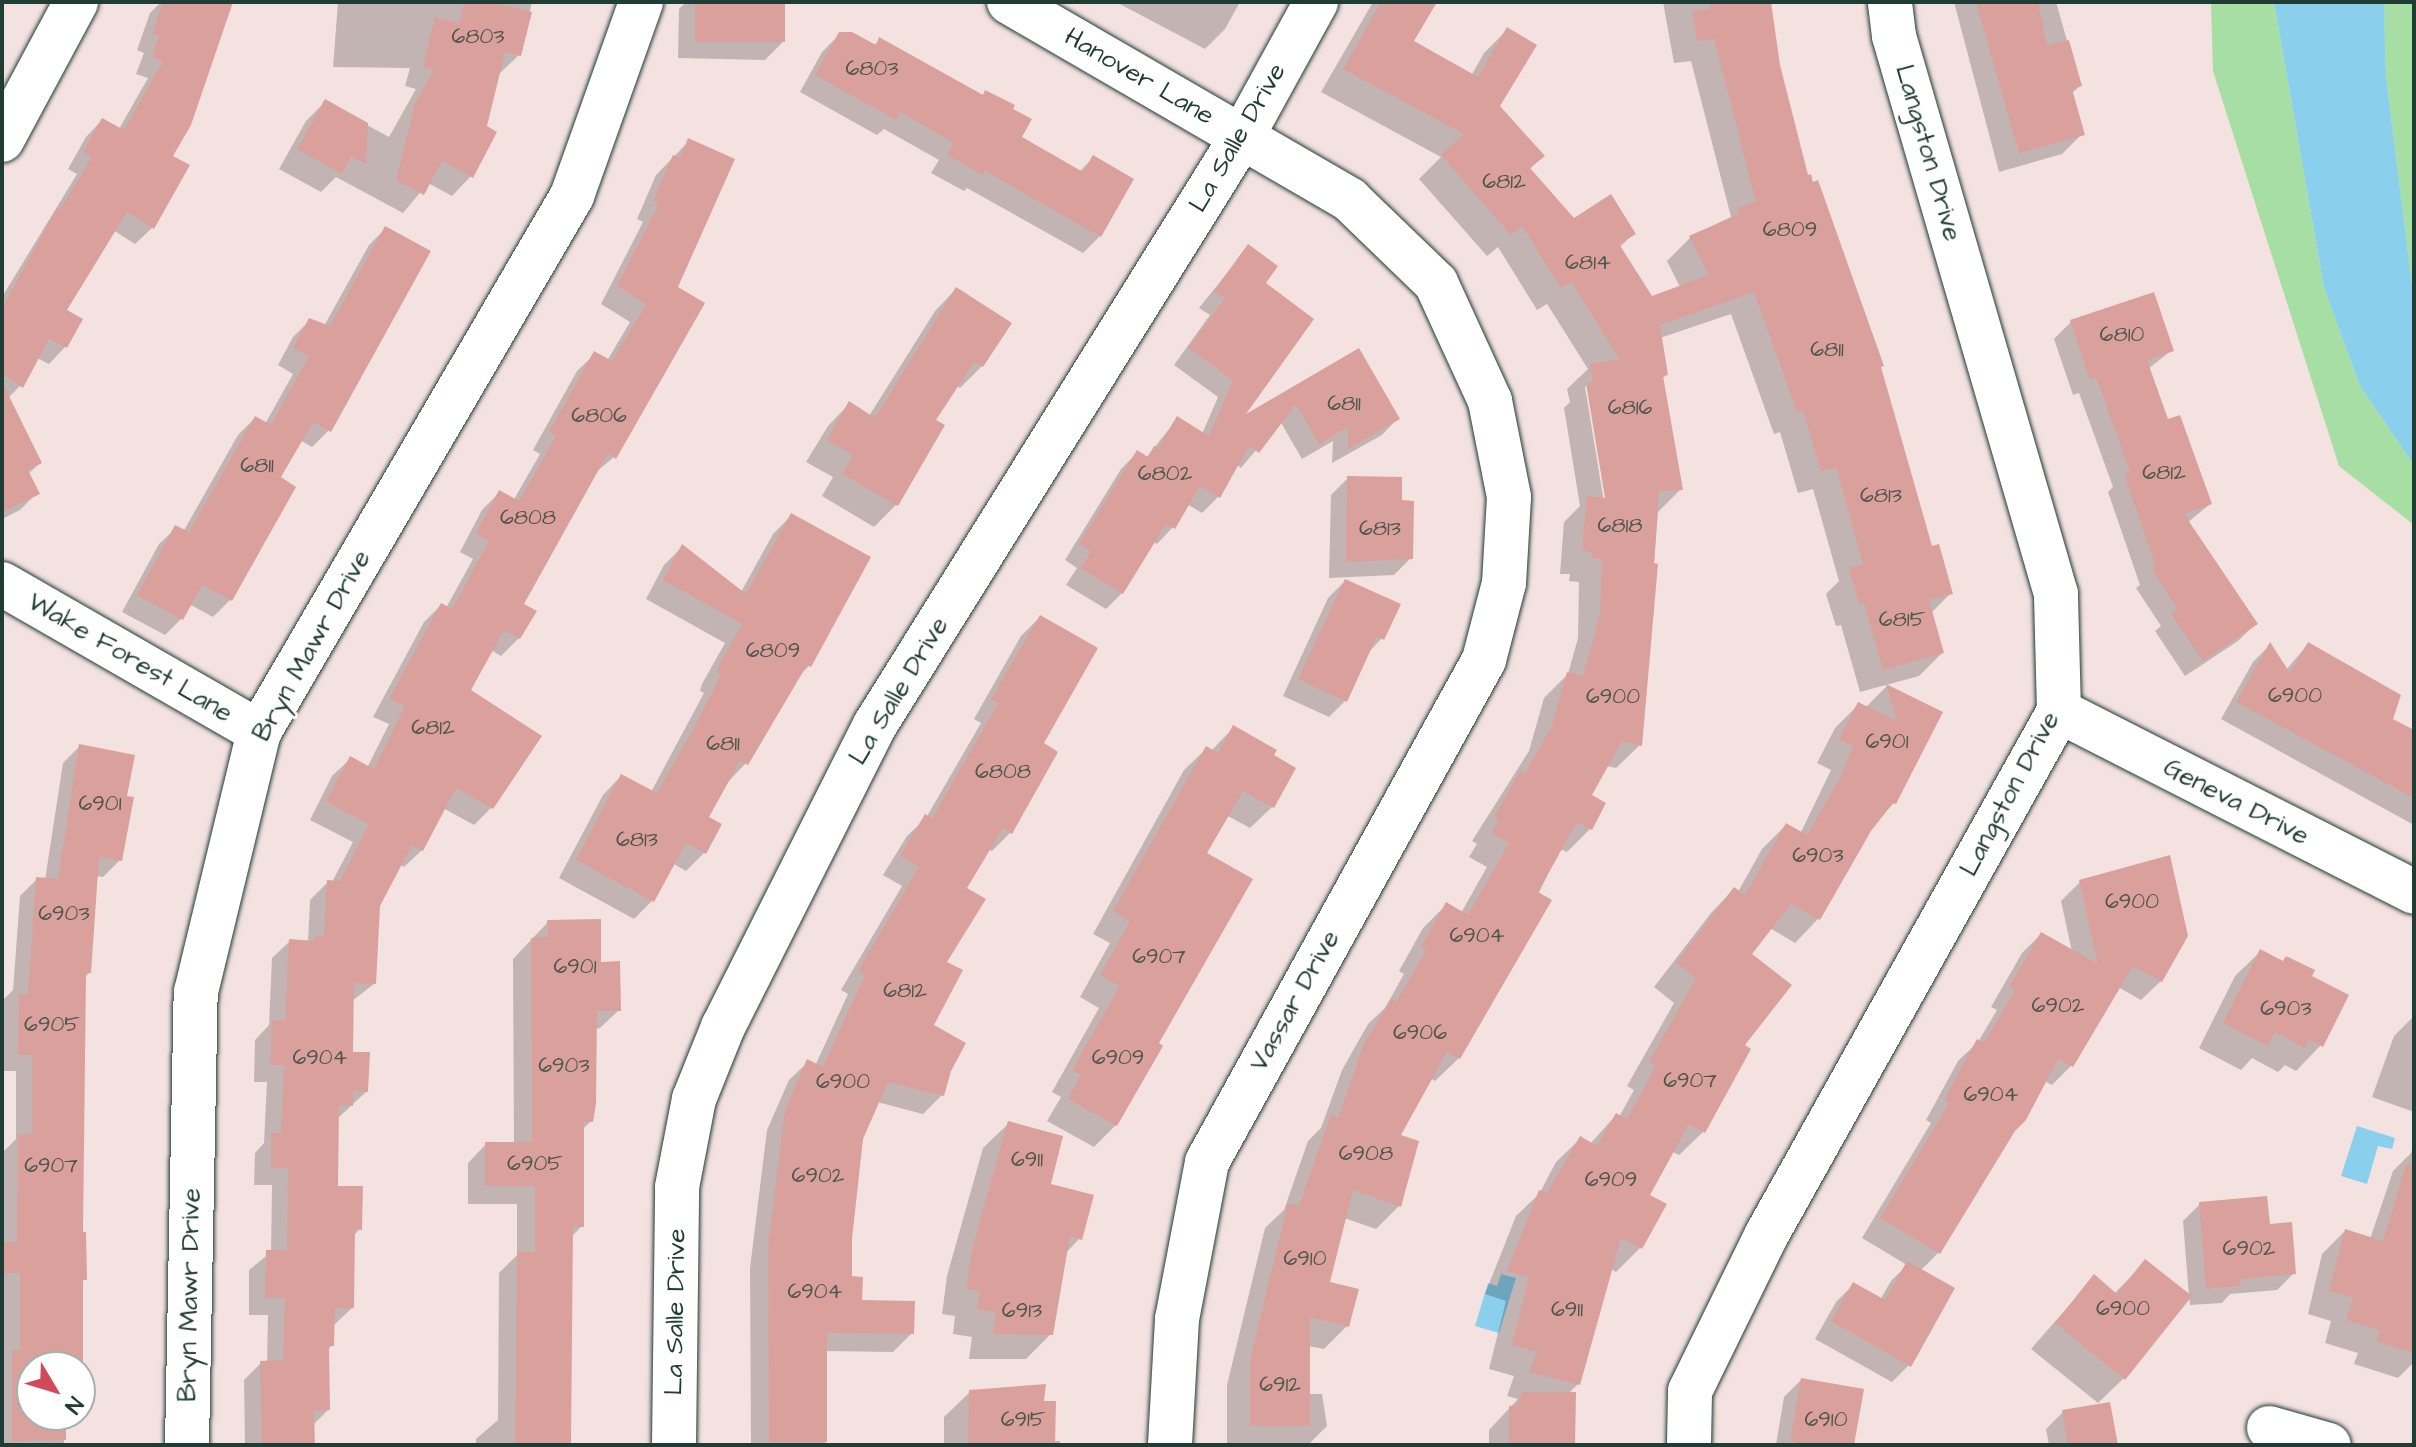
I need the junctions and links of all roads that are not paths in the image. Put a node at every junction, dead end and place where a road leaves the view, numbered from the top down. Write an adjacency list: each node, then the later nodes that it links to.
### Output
1 (76, 2): 7 (street)
2 (641, 2): 11 (street, Bryn Mawr Drive)
3 (1009, 2): 6 (street, Hanover Lane)
4 (1316, 2): 6 (street, La Salle Drive)
5 (1890, 2): 10 (street, Langston Drive)
6 (1243, 135): 8 (street, Hanover Lane); 15 (street, La Salle Drive)
7 (2, 140)
8 (1504, 583): 16 (street, Vassar Drive)
9 (2, 584): 11 (street, Wake Forest Lane)
10 (2059, 711): 12 (street, Geneva Drive); 17 (street, Langston Drive)
11 (259, 732): 14 (street, Bryn Mawr Drive)
12 (2414, 892)
13 (2269, 1428): 18 (street)
14 (187, 1445)
15 (674, 1445)
16 (1170, 1445)
17 (1689, 1445)
18 (2329, 1445)

